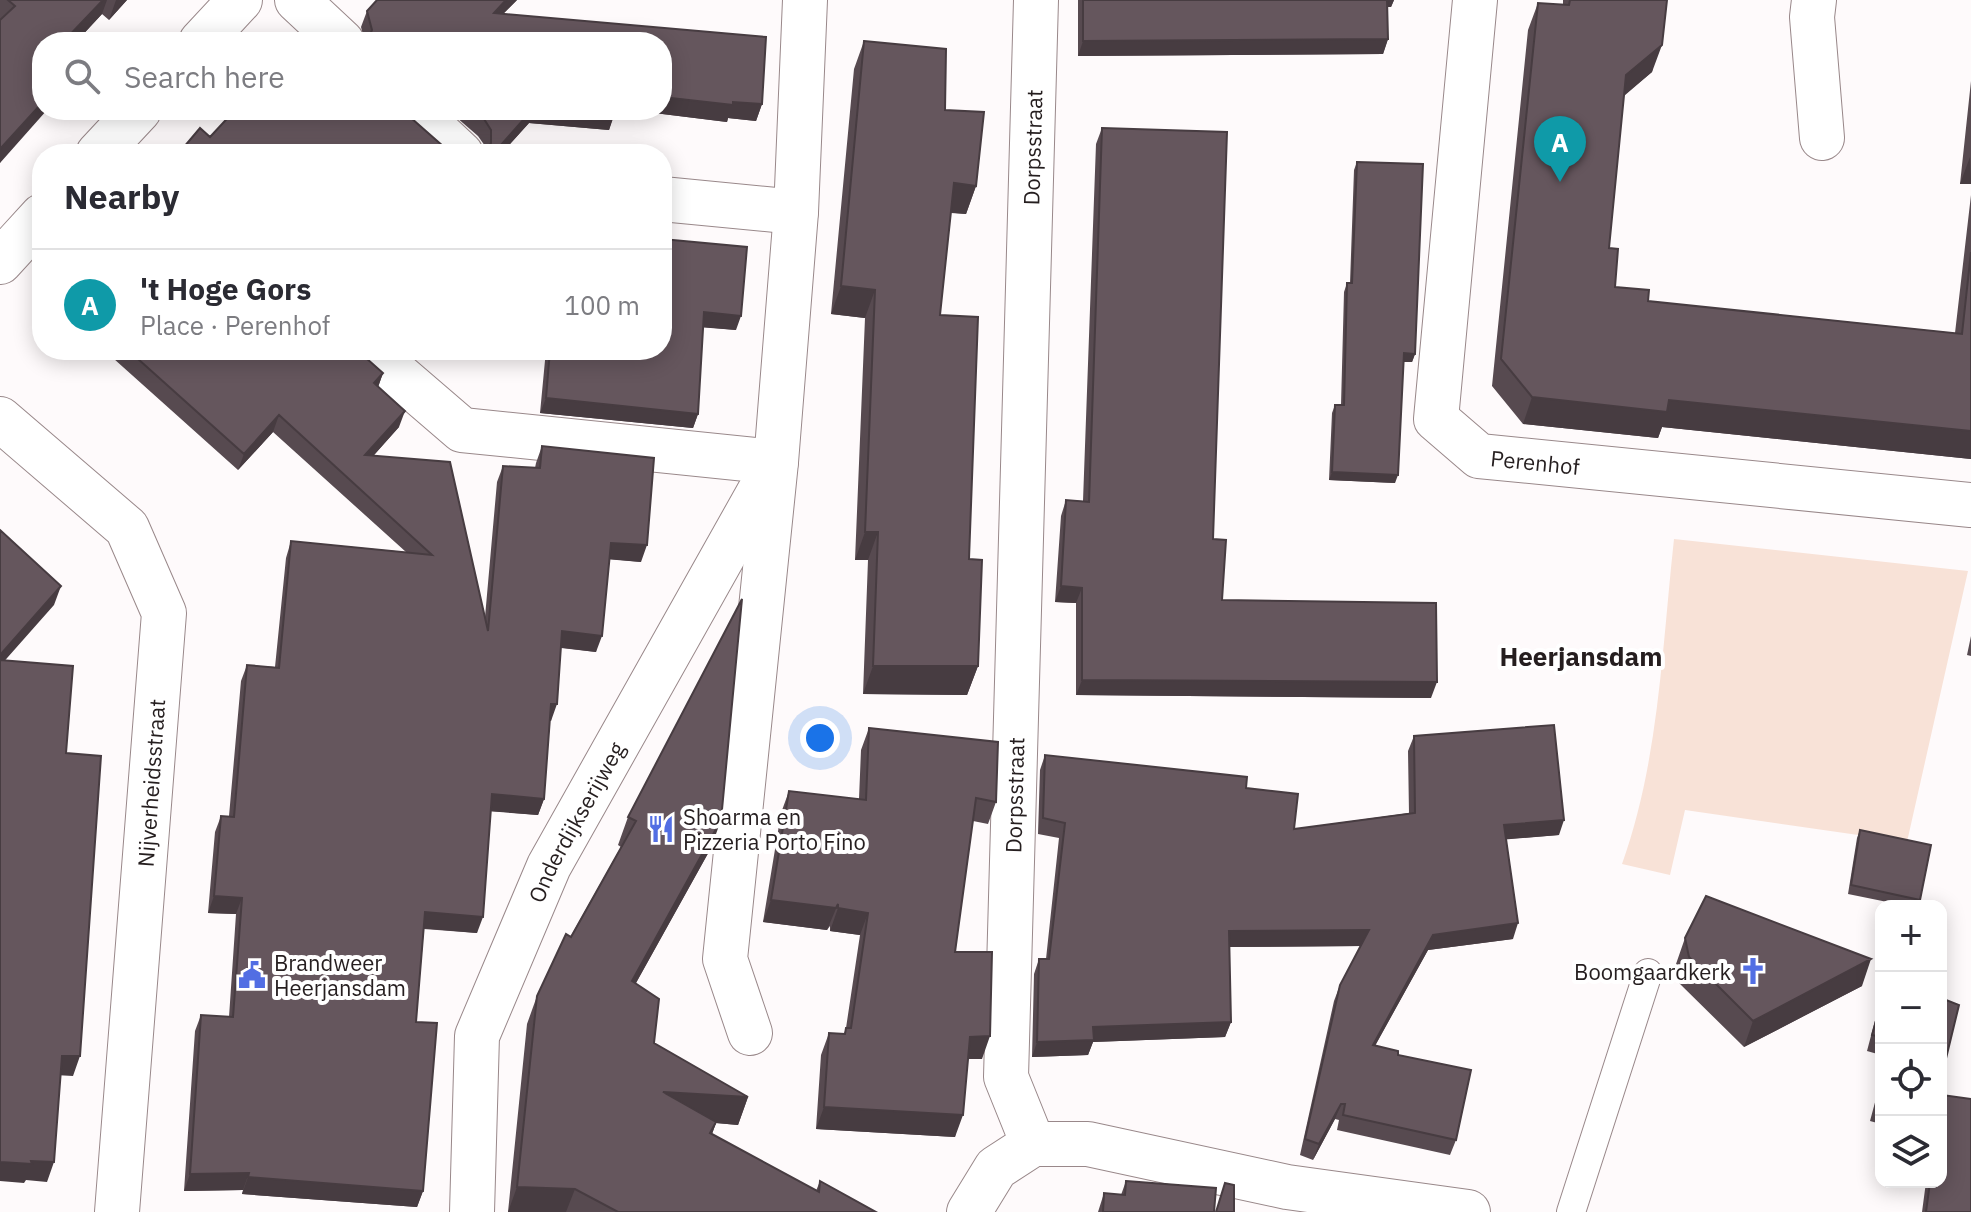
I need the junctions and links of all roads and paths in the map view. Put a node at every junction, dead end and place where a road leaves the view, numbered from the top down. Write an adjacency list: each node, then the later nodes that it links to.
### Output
1 (240, 0): 7 (street)
2 (297, 0): 8 (street)
3 (805, 0): 13 (street, Onderdijkserijweg)
4 (1036, 0): 22 (street, Dorpsstraat)
5 (1475, 0): 19 (street, Perenhof)
6 (1814, 0): 10 (street)
7 (210, 32)
8 (331, 32)
9 (425, 120): 11 (street)
10 (1822, 138)
11 (450, 144)
12 (672, 200): 13 (street)
13 (796, 212): 18 (street, Onderdijkserijweg)
14 (32, 227): 15 (street)
15 (0, 262)
16 (381, 360): 18 (street)
17 (0, 419): 23 (street, Nijverheidsstraat)
18 (776, 462): 21 (street, Onderdijkserijweg); 24 (street, Onderdijkserijweg)
19 (1971, 505)
20 (1648, 973): 27 (lane)
21 (750, 1033)
22 (1033, 1144): 25 (street); 26 (street)
23 (117, 1212)
24 (472, 1212)
25 (969, 1212)
26 (1468, 1212)
27 (1571, 1212)

